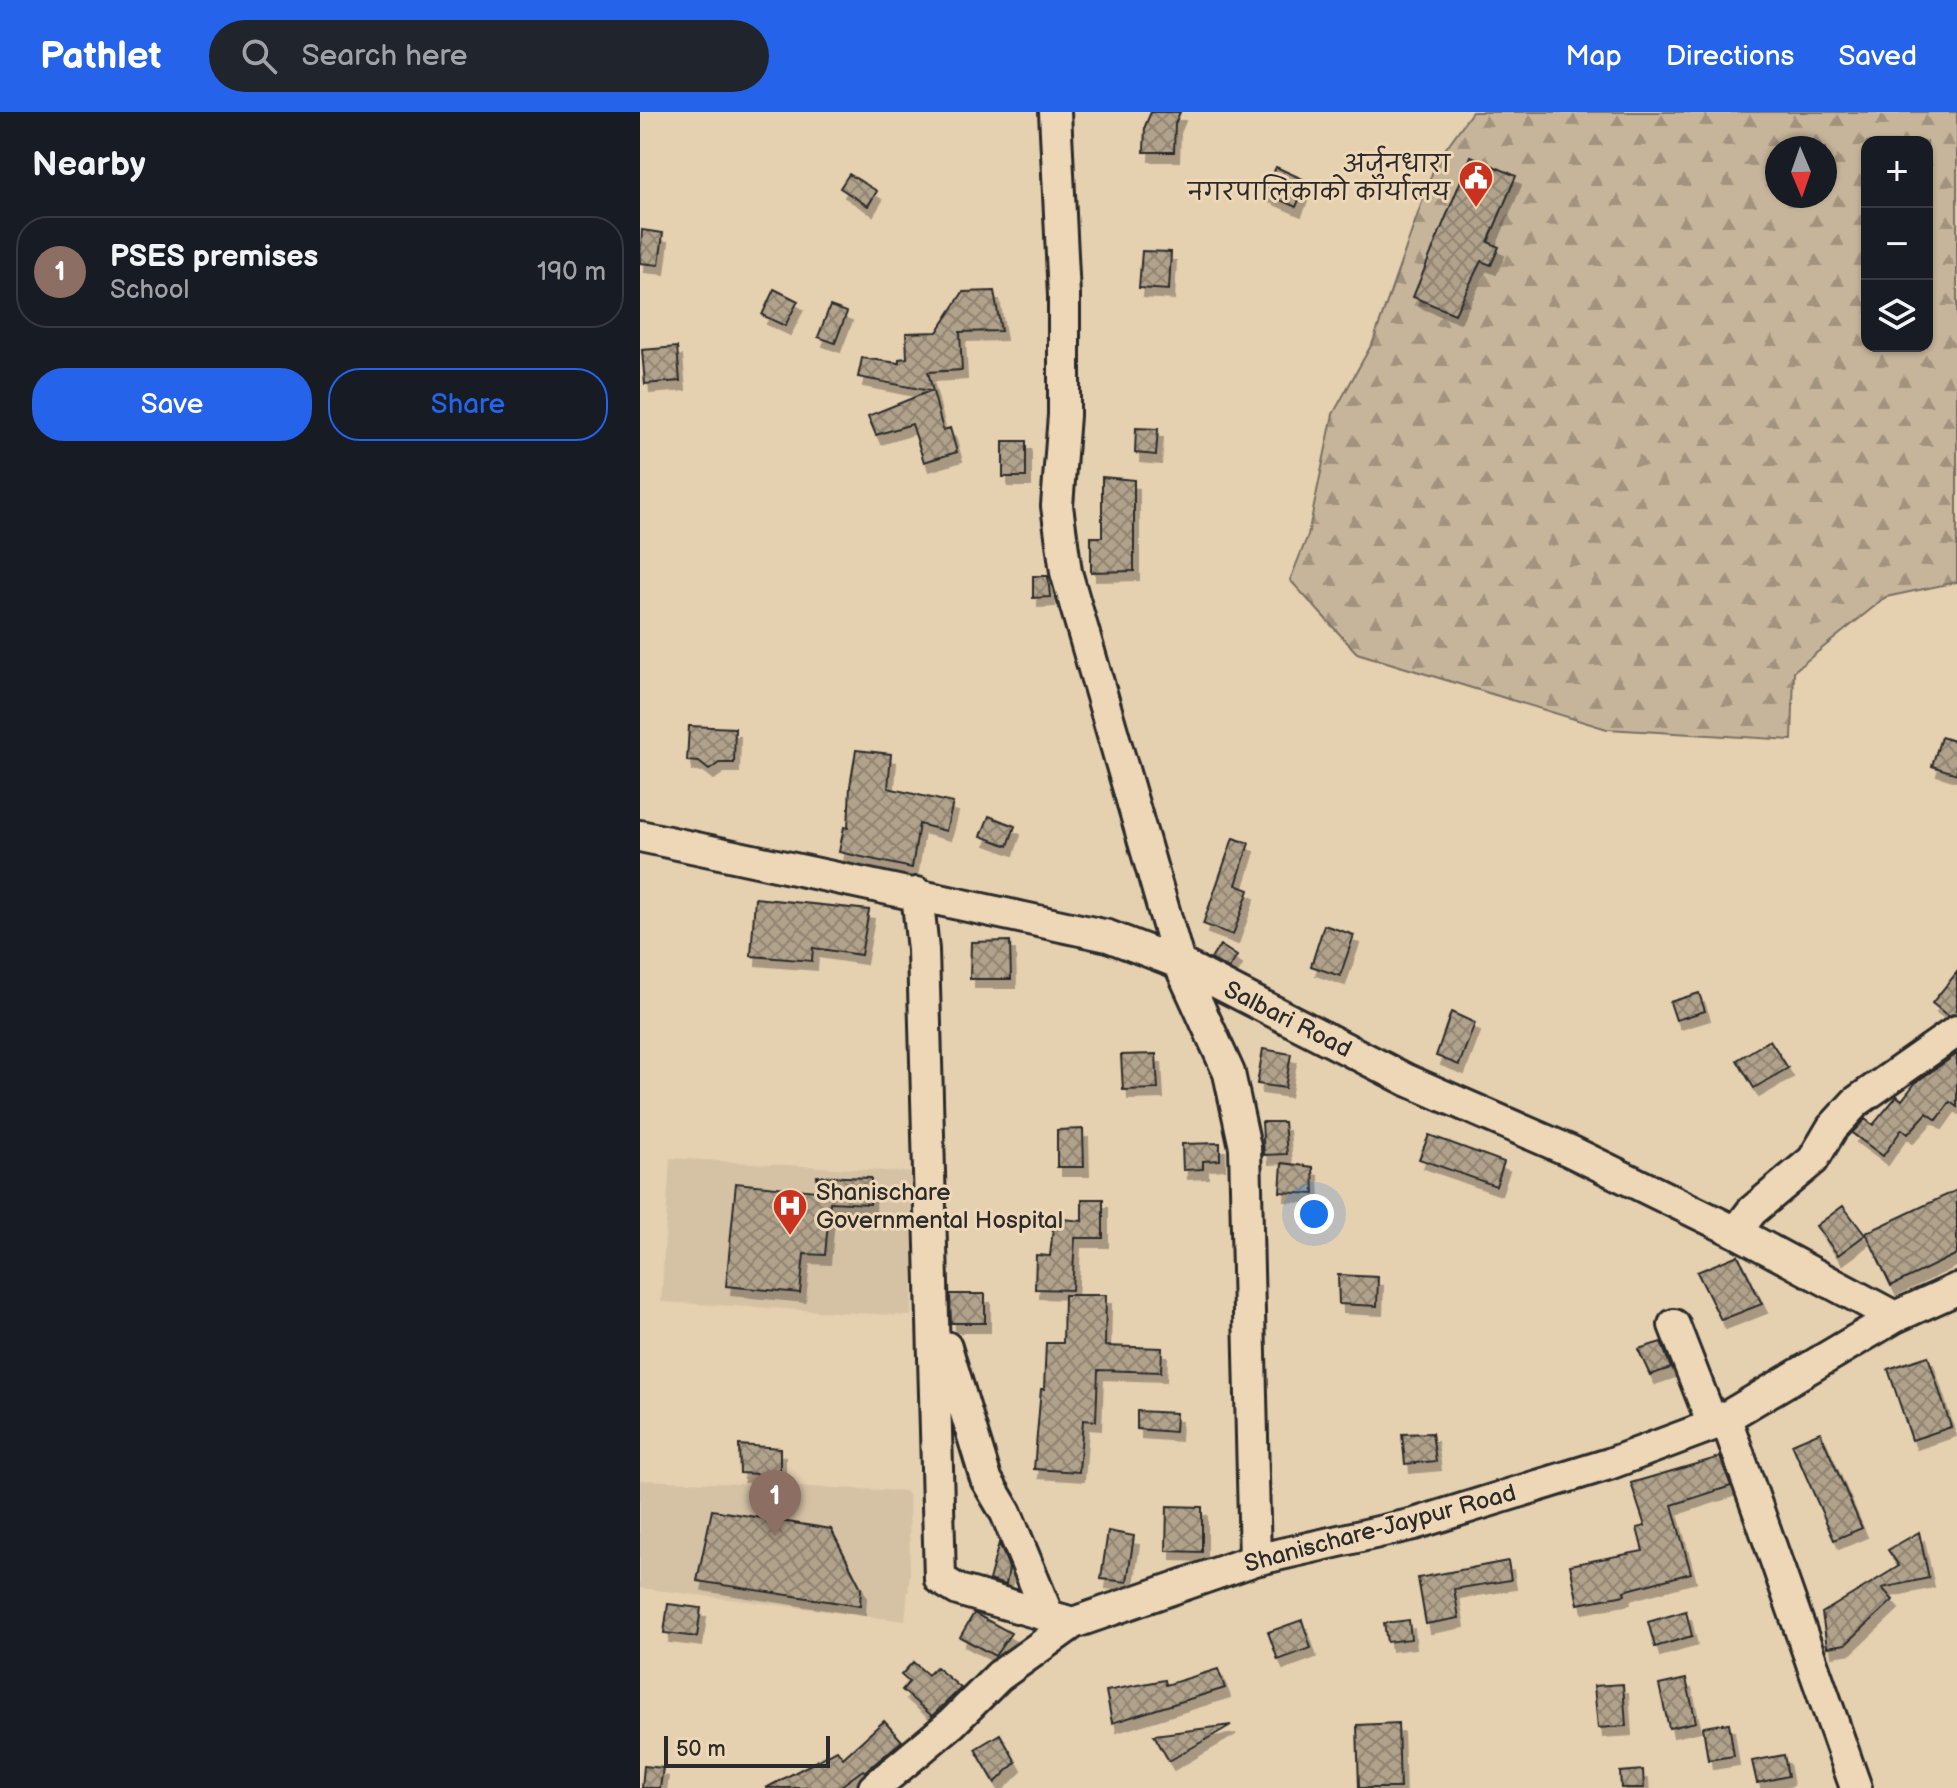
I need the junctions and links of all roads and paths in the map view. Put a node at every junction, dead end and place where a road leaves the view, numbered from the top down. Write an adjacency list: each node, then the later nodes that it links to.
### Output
1 (1055, 112): 4 (street)
2 (640, 836): 3 (street, Salbari Road)
3 (917, 893): 4 (street, Salbari Road); 8 (street)
4 (1179, 963): 6 (street, Salbari Road); 12 (street)
5 (1957, 1031): 6 (street)
6 (1736, 1232): 9 (street, Salbari Road)
7 (1957, 1289): 9 (street, Shanischare-Jaypur Road)
8 (934, 1307): 13 (street); 13 (street)
9 (1895, 1317): 11 (street, Shanischare-Jaypur Road)
10 (1674, 1325): 11 (street)
11 (1719, 1422): 12 (street, Shanischare-Jaypur Road); 15 (street)
12 (1255, 1560): 13 (street, Shanischare-Jaypur Road)
13 (1060, 1618): 14 (street, Shanischare-Jaypur Road)
14 (874, 1788)
15 (1856, 1788)

